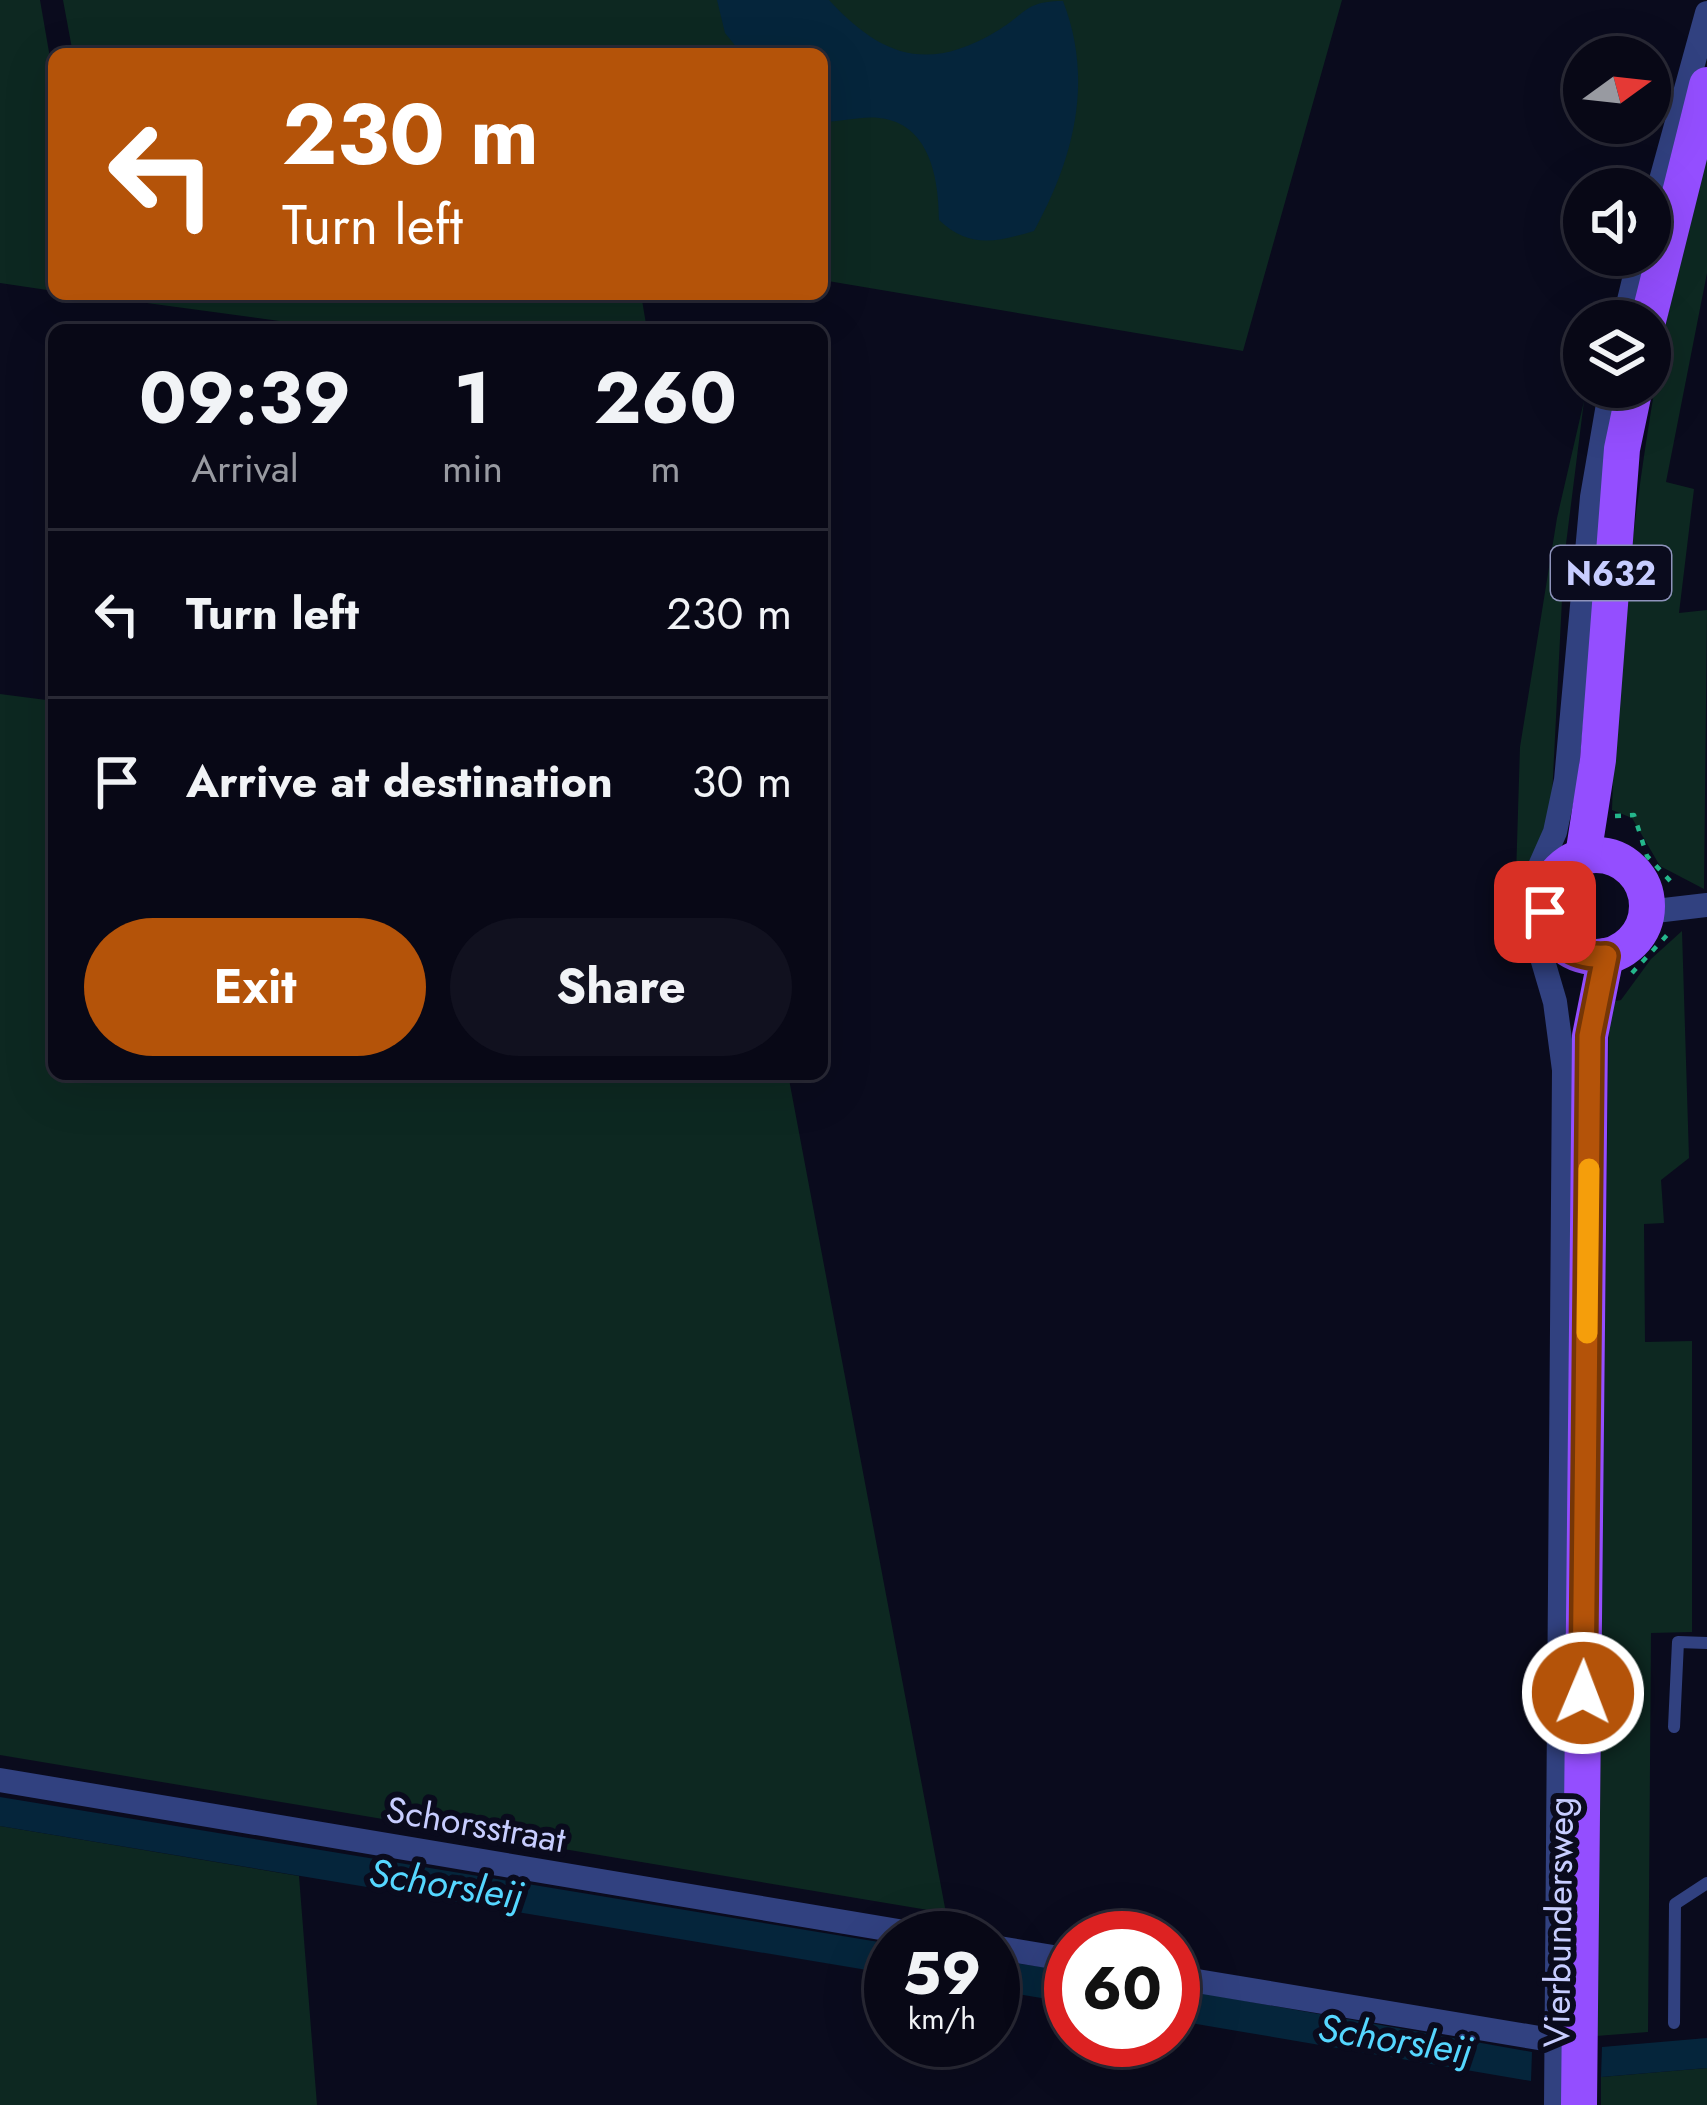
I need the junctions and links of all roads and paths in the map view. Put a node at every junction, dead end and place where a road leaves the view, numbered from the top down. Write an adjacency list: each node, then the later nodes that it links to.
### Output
1 (1705, 30): 3 (street)
2 (1707, 85): 4 (main road)
3 (1665, 168)
4 (1653, 300)
5 (1608, 408): 13 (street, Vierbundersweg)
6 (1631, 408): 7 (main road, N632)
7 (1598, 760): 8 (main road, N632); 9 (main road, N632)
8 (1607, 817): 9 (main road, N632); 10 (path)
9 (1596, 856): 11 (main road); 12 (main road, N632)
10 (1697, 898): 11 (street)
11 (1647, 912): 12 (main road)
12 (1591, 955): 13 (main road, Vierbundersweg)
13 (1574, 1455): 21 (street, Vierbundersweg); 23 (main road, Vierbundersweg)
14 (1707, 1643): 15 (lane)
15 (1674, 1727)
16 (0, 1780): 18 (street, Schorsstraat)
17 (1707, 1883): 20 (lane)
18 (864, 1925)
19 (1200, 1982): 21 (street)
20 (1675, 2023)
21 (1557, 2042): 22 (street, Vierbundersweg)
22 (1556, 2105)
23 (1580, 2105)

